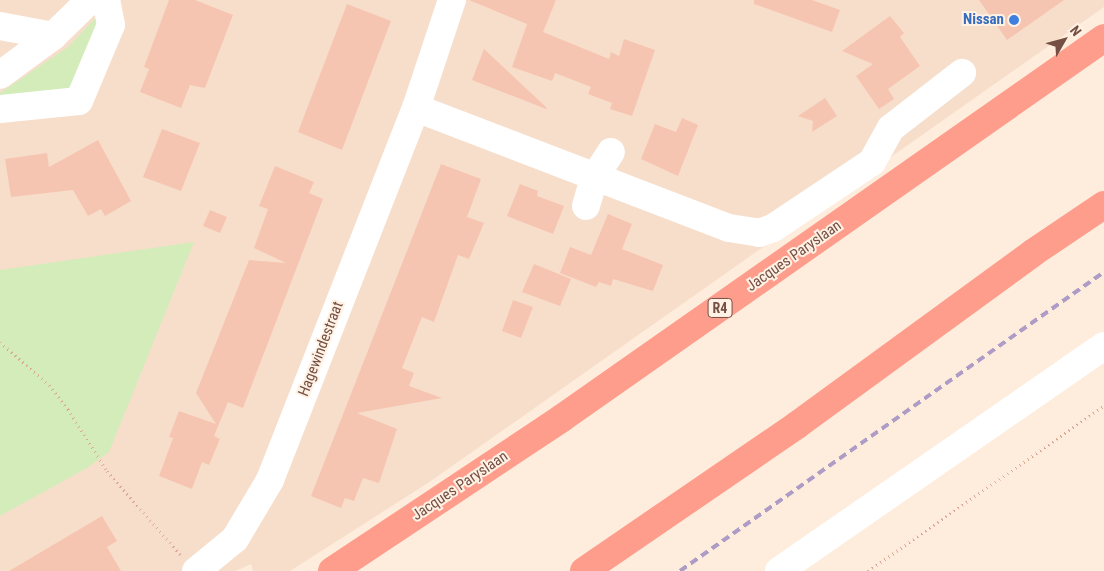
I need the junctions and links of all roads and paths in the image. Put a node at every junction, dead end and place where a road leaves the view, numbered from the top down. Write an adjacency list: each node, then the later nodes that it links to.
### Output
1 (90, 0): 5 (street)
2 (106, 0): 10 (street)
3 (452, 0): 9 (street, Hagewindestraat)
4 (0, 26): 5 (street)
5 (53, 36): 8 (street)
6 (1104, 38): 19 (highway, Jacques Paryslaan / R4)
7 (962, 73): 12 (street)
8 (0, 75)
9 (416, 108): 12 (street); 18 (street, Hagewindestraat)
10 (0, 109)
11 (611, 152): 12 (street)
12 (594, 178): 14 (street)
13 (1104, 205): 20 (highway)
14 (586, 206)
15 (0, 342): 18 (path)
16 (1104, 346): 21 (street)
17 (1104, 406): 22 (path)
18 (189, 564)
19 (332, 571)
20 (584, 571)
21 (779, 571)
22 (868, 571)

